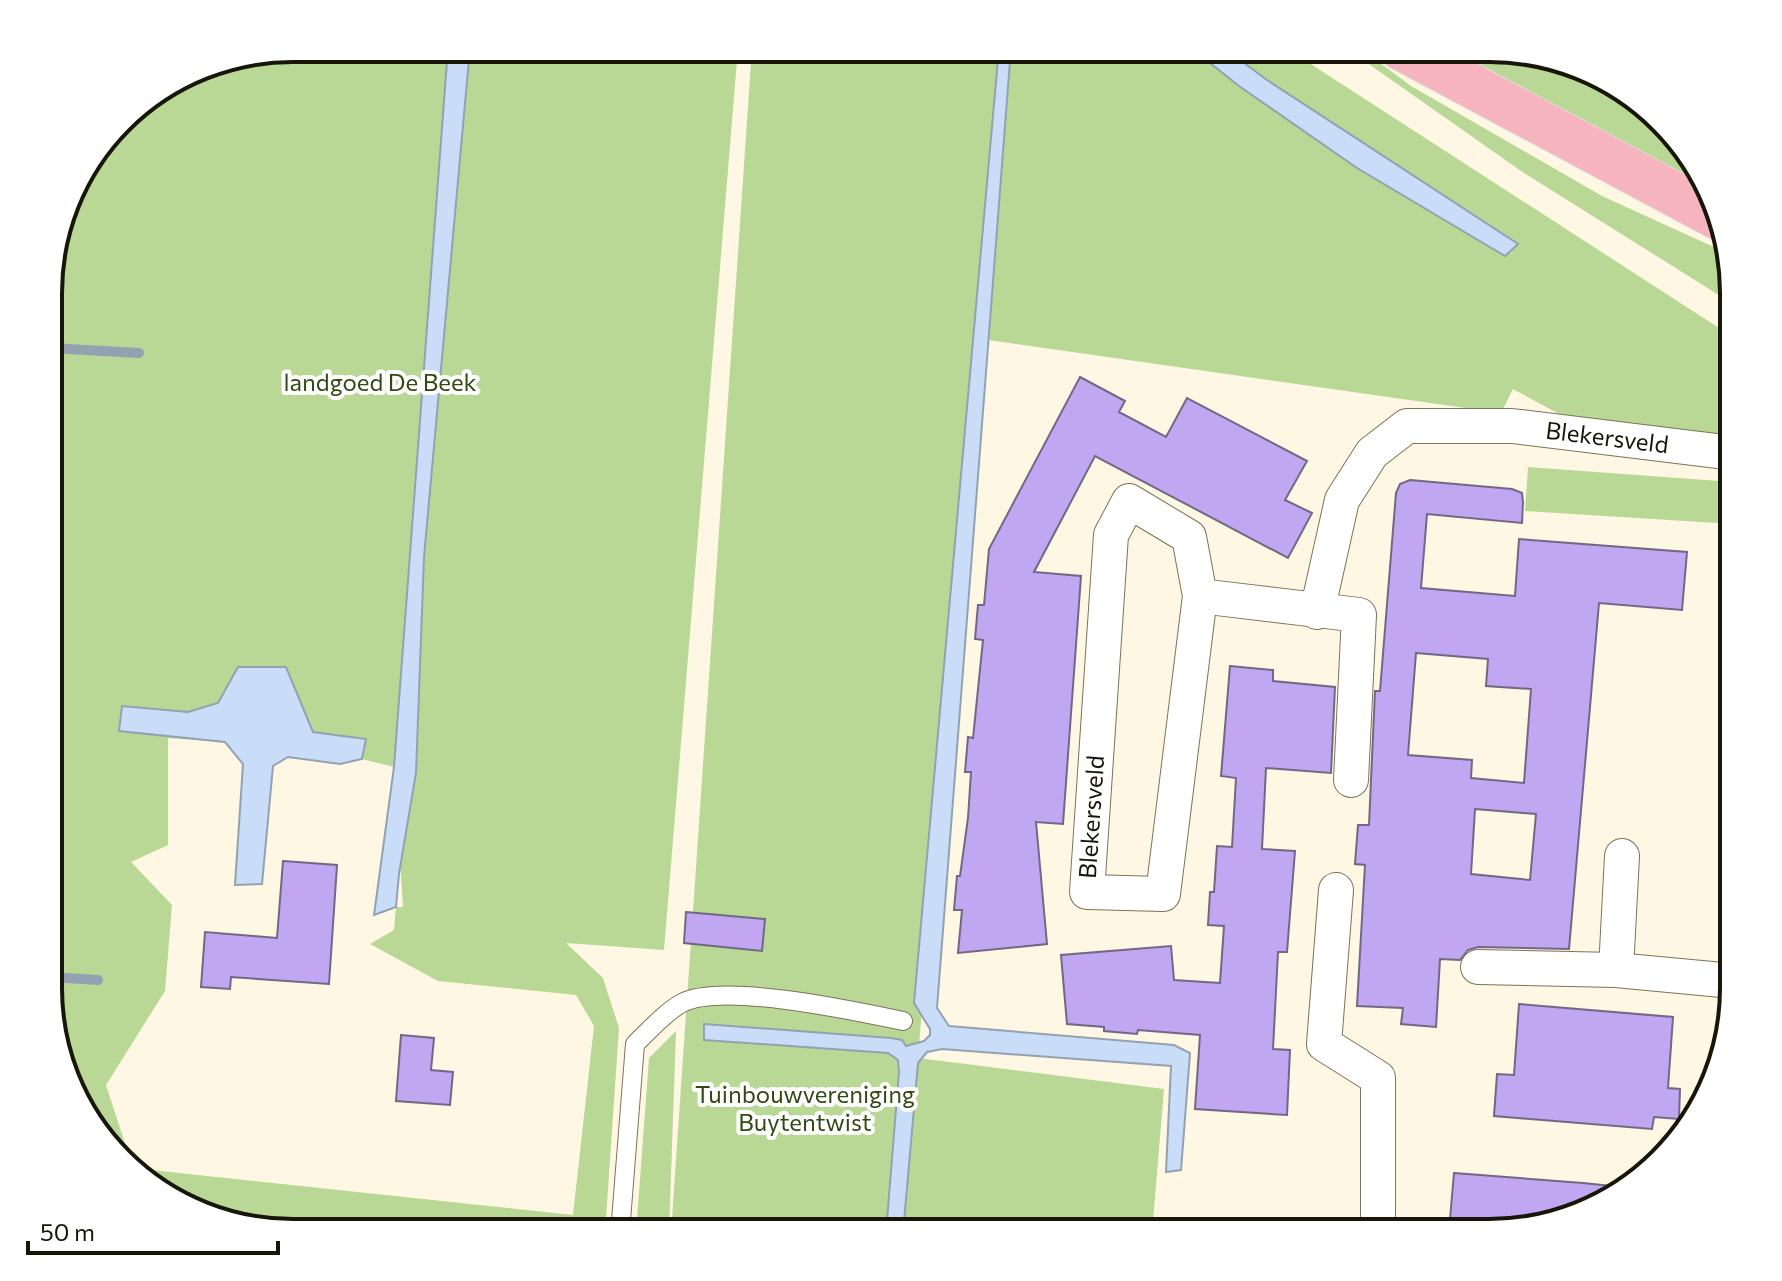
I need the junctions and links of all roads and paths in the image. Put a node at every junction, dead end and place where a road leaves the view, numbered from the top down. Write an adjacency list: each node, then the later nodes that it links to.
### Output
1 (1427, 62): 2 (main road)
2 (1704, 210)
3 (1720, 451): 5 (street, Blekersveld)
4 (1200, 596): 4 (street, Blekersveld); 5 (street)
5 (1317, 612): 6 (street)
6 (1351, 780)
7 (1622, 856): 10 (street)
8 (1336, 890): 14 (street)
9 (1478, 967): 10 (street)
10 (1616, 970): 11 (street)
11 (1720, 980)
12 (903, 1021): 13 (lane)
13 (621, 1219)
14 (1378, 1219)

